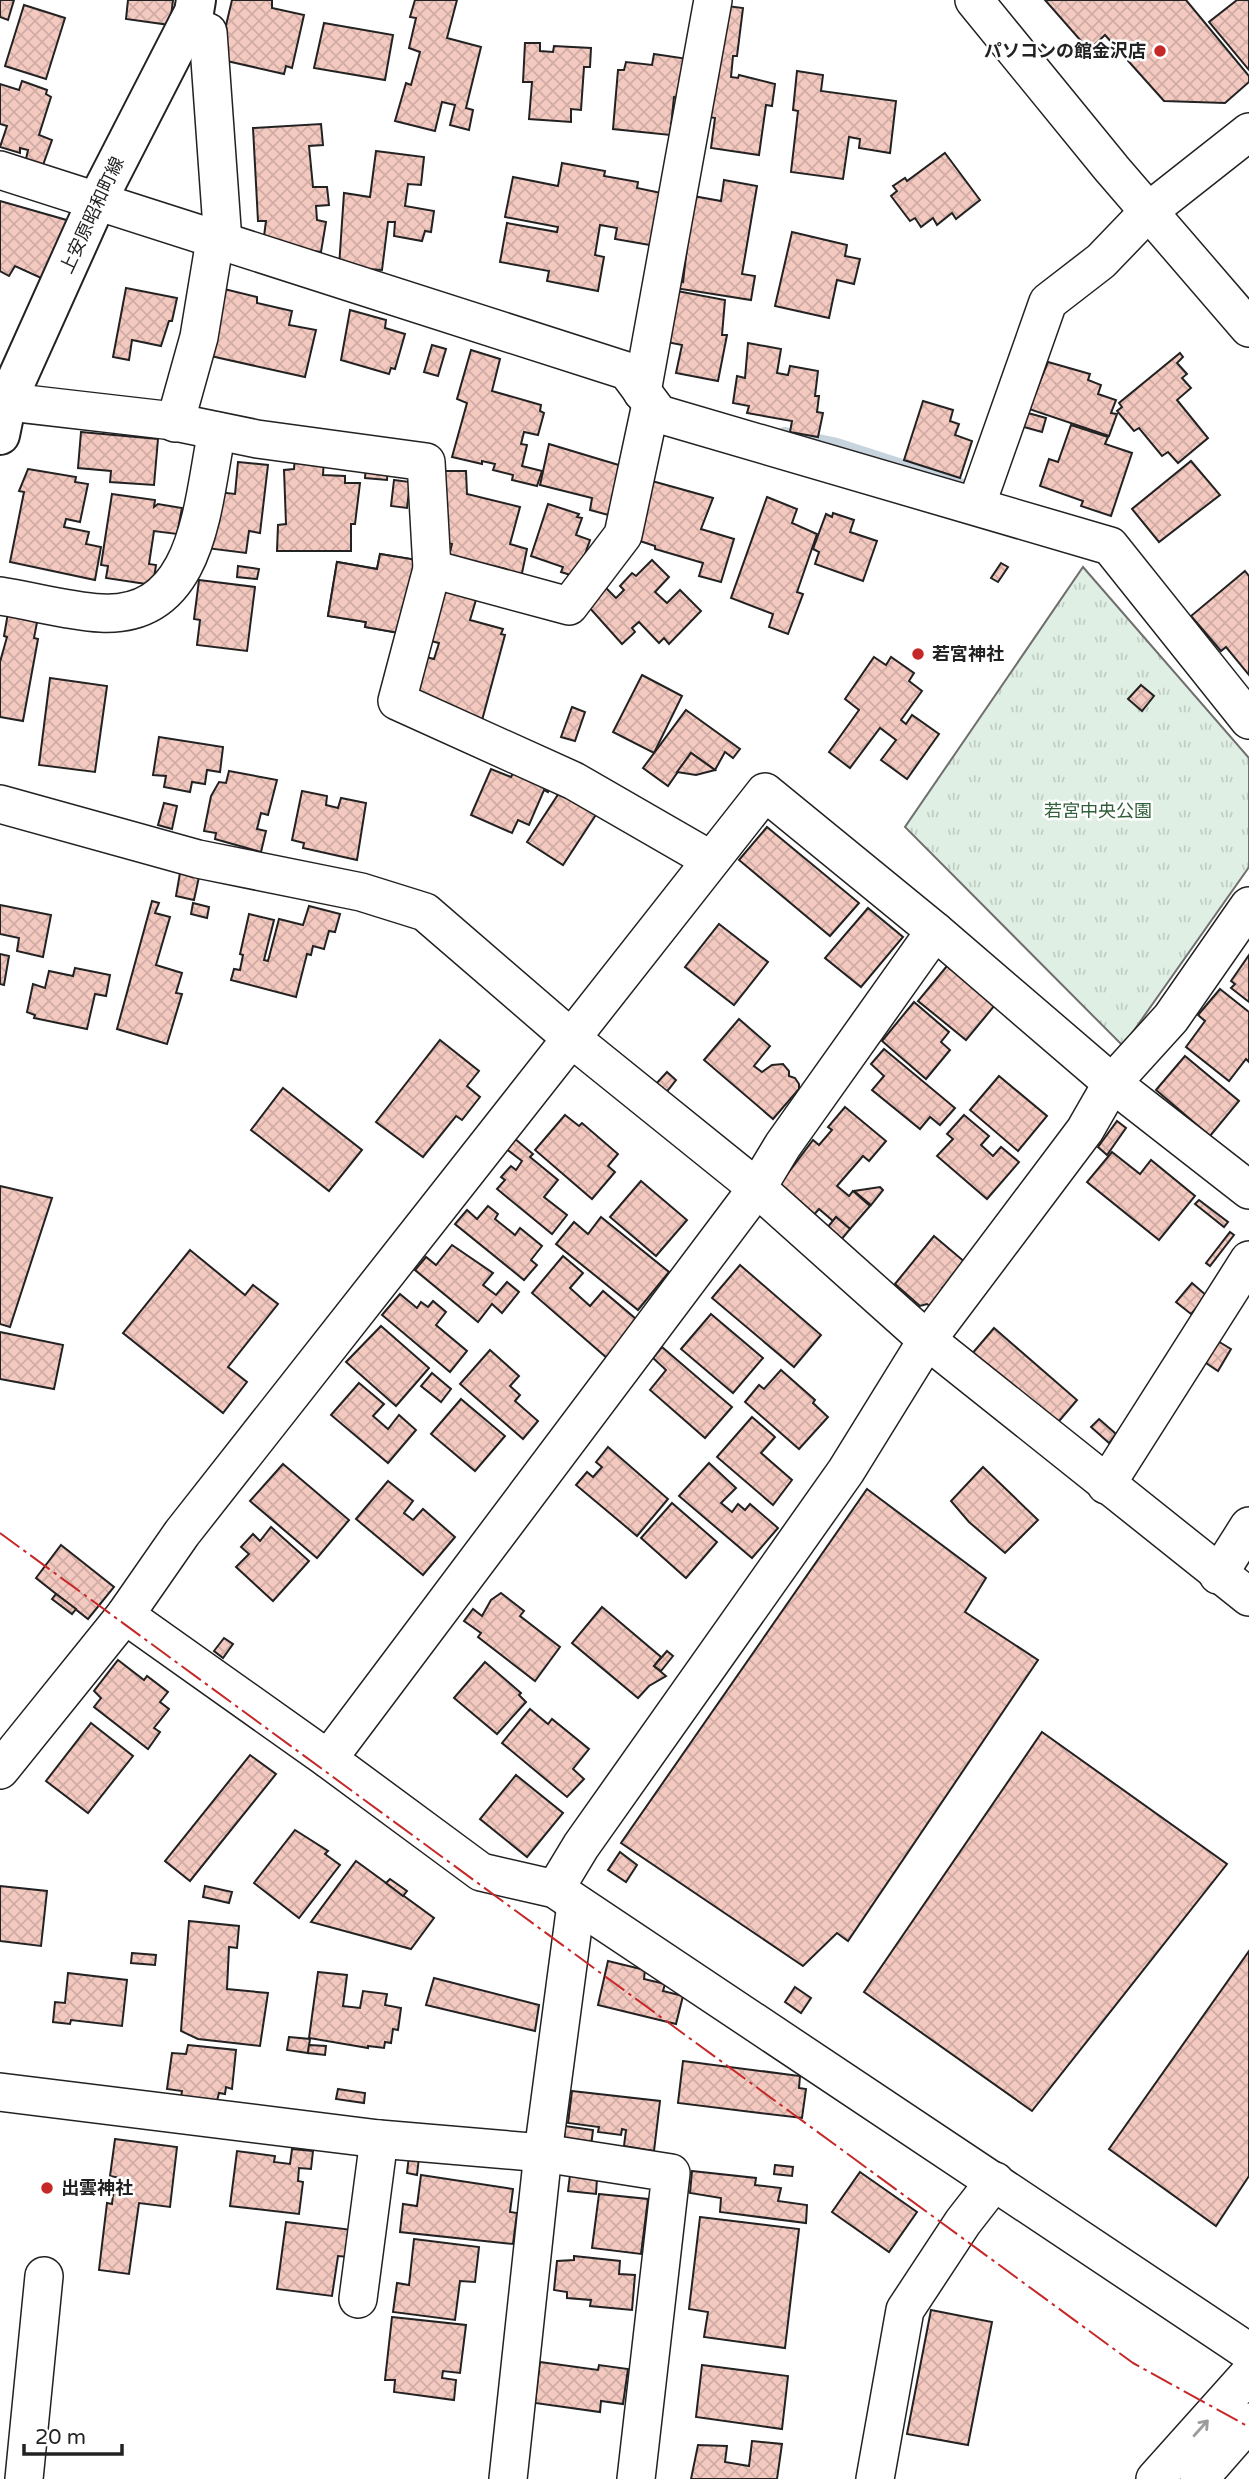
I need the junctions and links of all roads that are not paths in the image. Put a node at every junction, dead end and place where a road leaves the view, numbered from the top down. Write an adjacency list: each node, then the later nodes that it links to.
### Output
1 (713, 0): 10 (street)
2 (974, 0): 7 (street)
3 (192, 13): 6 (main road, 上安原昭和町線); 8 (street)
4 (1249, 132): 7 (street)
5 (0, 170): 6 (street)
6 (96, 203): 8 (street); 11 (main road, 上安原昭和町線)
7 (1150, 210): 9 (street); 14 (street)
8 (219, 241): 10 (street); 12 (street)
9 (1249, 328)
10 (647, 398): 14 (street); 15 (street)
11 (2, 412): 12 (street)
12 (175, 423): 13 (street)
13 (217, 432): 15 (street); 16 (street)
14 (976, 506): 17 (street)
15 (432, 569): 19 (street)
16 (0, 596)
17 (1249, 720)
18 (0, 804): 22 (street)
19 (711, 860): 21 (street); 22 (street)
20 (1249, 906): 23 (street)
21 (935, 931): 23 (street); 24 (street)
22 (571, 1038): 24 (street); 32 (street)
23 (1112, 1083): 25 (street); 27 (street)
24 (757, 1188): 27 (street); 33 (street)
25 (1249, 1190)
26 (1249, 1260): 28 (street)
27 (927, 1340): 28 (street); 35 (street)
28 (1106, 1485): 30 (street)
29 (1249, 1526): 30 (street)
30 (1218, 1575): 31 (street)
31 (1249, 1597)
32 (125, 1615): 33 (street); 34 (street)
33 (328, 1759): 35 (street)
34 (0, 1770)
35 (565, 1896): 38 (street); 39 (street)
36 (0, 2092): 37 (street)
37 (379, 2139): 38 (street); 41 (street)
38 (543, 2153): 46 (street); 47 (street)
39 (995, 2182): 42 (street); 48 (street)
40 (44, 2276): 45 (street)
41 (358, 2299)
42 (1249, 2352)
43 (1249, 2374): 49 (street, one-way to 43)
44 (1249, 2422): 50 (street)
45 (24, 2479)
46 (508, 2479)
47 (636, 2479)
48 (875, 2479)
49 (1156, 2479)
50 (1199, 2479)

